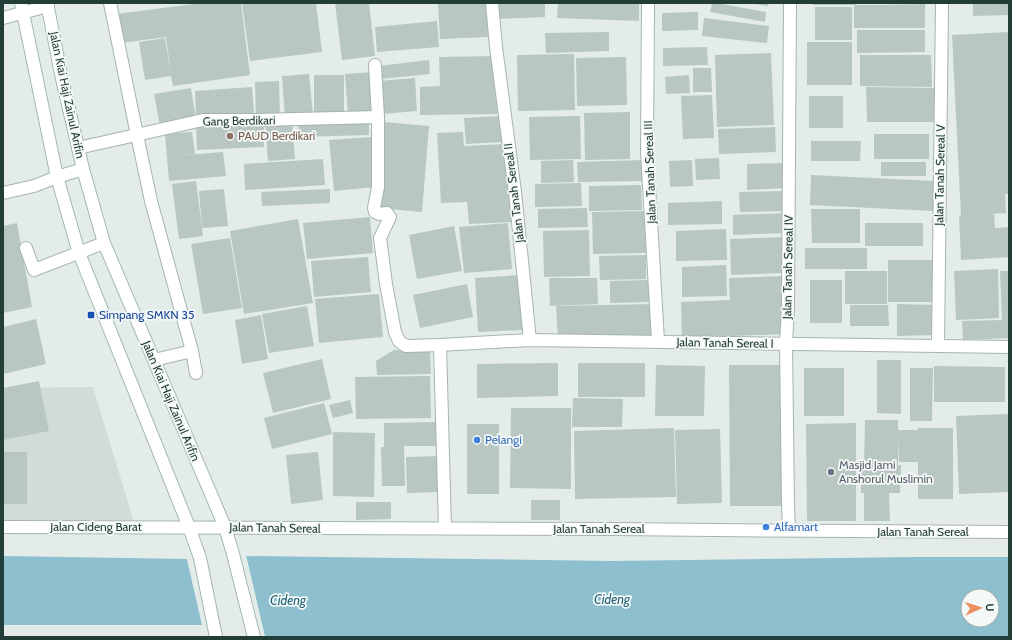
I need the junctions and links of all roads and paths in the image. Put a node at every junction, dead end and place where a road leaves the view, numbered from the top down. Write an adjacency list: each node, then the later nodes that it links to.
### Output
1 (110, 3): 11 (street)
2 (492, 3): 19 (street, Jalan Tanah Sereal II)
3 (648, 3): 20 (street, Jalan Tanah Sereal III)
4 (790, 3): 21 (street, Jalan Tanah Sereal IV)
5 (942, 3): 23 (street, Jalan Tanah Sereal V)
6 (47, 5): 7 (street); 12 (street, Jalan Kiai Haji Zainul Arifin)
7 (22, 8): 8 (street); 14 (street)
8 (3, 18)
9 (375, 64): 10 (street)
10 (378, 117): 11 (street, Gang Berdikari); 22 (street, Jalan Tanah Sereal I)
11 (137, 135): 12 (street, Gang Berdikari); 25 (street)
12 (78, 148): 13 (street, Jalan Kiai Haji Zainul Arifin)
13 (83, 169): 14 (street); 16 (street, Jalan Kiai Haji Zainul Arifin)
14 (57, 177): 15 (street); 18 (street)
15 (3, 193)
16 (104, 243): 18 (street); 26 (street, Jalan Kiai Haji Zainul Arifin)
17 (26, 248): 18 (street)
18 (79, 253): 29 (street)
19 (530, 340): 20 (street, Jalan Tanah Sereal I); 22 (street, Jalan Tanah Sereal I)
20 (658, 341): 21 (street, Jalan Tanah Sereal I)
21 (786, 344): 23 (street, Jalan Tanah Sereal I); 32 (street, Jalan Tanah Sereal IV)
22 (440, 345): 31 (street)
23 (938, 346): 24 (street, Jalan Tanah Sereal I)
24 (1009, 347)
25 (192, 351): 26 (street); 27 (street)
26 (154, 360): 30 (street, Jalan Kiai Haji Zainul Arifin)
27 (196, 373)
28 (3, 527): 29 (street, Jalan Cideng Barat)
29 (189, 527): 30 (street, Jalan Tanah Sereal); 34 (street)
30 (225, 527): 31 (street, Jalan Tanah Sereal); 35 (street, Jalan Kiai Haji Zainul Arifin)
31 (444, 528): 32 (street, Jalan Tanah Sereal)
32 (789, 530): 33 (street, Jalan Tanah Sereal)
33 (1009, 532)
34 (216, 637)
35 (254, 637)

